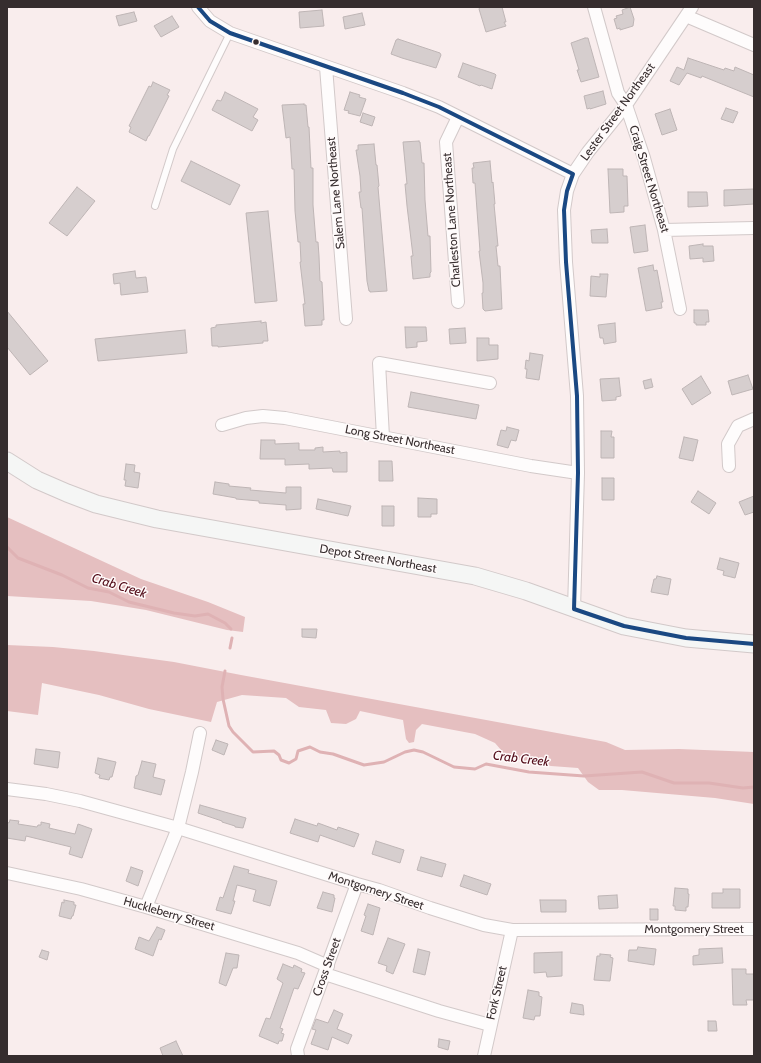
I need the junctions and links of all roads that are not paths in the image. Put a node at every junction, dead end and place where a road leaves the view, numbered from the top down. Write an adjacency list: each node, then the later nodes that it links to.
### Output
1 (198, 7): 4 (street)
2 (594, 7): 7 (street, Craig Street Northeast)
3 (689, 12): 5 (street); 7 (street, Lester Street Northeast)
4 (230, 33): 6 (street); 10 (lane)
5 (754, 44)
6 (326, 67): 8 (street); 15 (street, Salem Lane Northeast)
7 (626, 105): 9 (street, Lester Street Northeast); 12 (street, Craig Street Northeast)
8 (458, 117): 9 (street); 13 (street, Charleston Lane Northeast)
9 (573, 174): 22 (street, Lester Street Northeast)
10 (156, 206)
11 (754, 228): 12 (street)
12 (664, 230): 14 (street, Craig Street Northeast)
13 (458, 302)
14 (680, 309)
15 (346, 319)
16 (490, 383): 19 (street)
17 (754, 419): 21 (street)
18 (222, 425): 19 (street, Long Street Northeast)
19 (383, 437): 22 (street, Long Street Northeast)
20 (7, 461): 23 (main road, Depot Street Northeast)
21 (729, 466)
22 (578, 473): 23 (street, Lester Street Northeast)
23 (574, 609): 24 (main road, Depot Street Northeast)
24 (754, 644)
25 (200, 733): 27 (street)
26 (7, 789): 27 (street, Montgomery Street)
27 (178, 828): 29 (street, Montgomery Street); 30 (street)
28 (7, 874): 30 (street, Huckleberry Street)
29 (358, 884): 32 (street, Montgomery Street); 33 (street, Cross Street)
30 (146, 907): 33 (street, Huckleberry Street)
31 (754, 929): 32 (street, Montgomery Street)
32 (512, 930): 34 (street, Fork Street)
33 (326, 970): 34 (street, Huckleberry Street); 35 (street, Cross Street)
34 (490, 1025): 36 (street, Fork Street)
35 (298, 1053)
36 (484, 1056)

